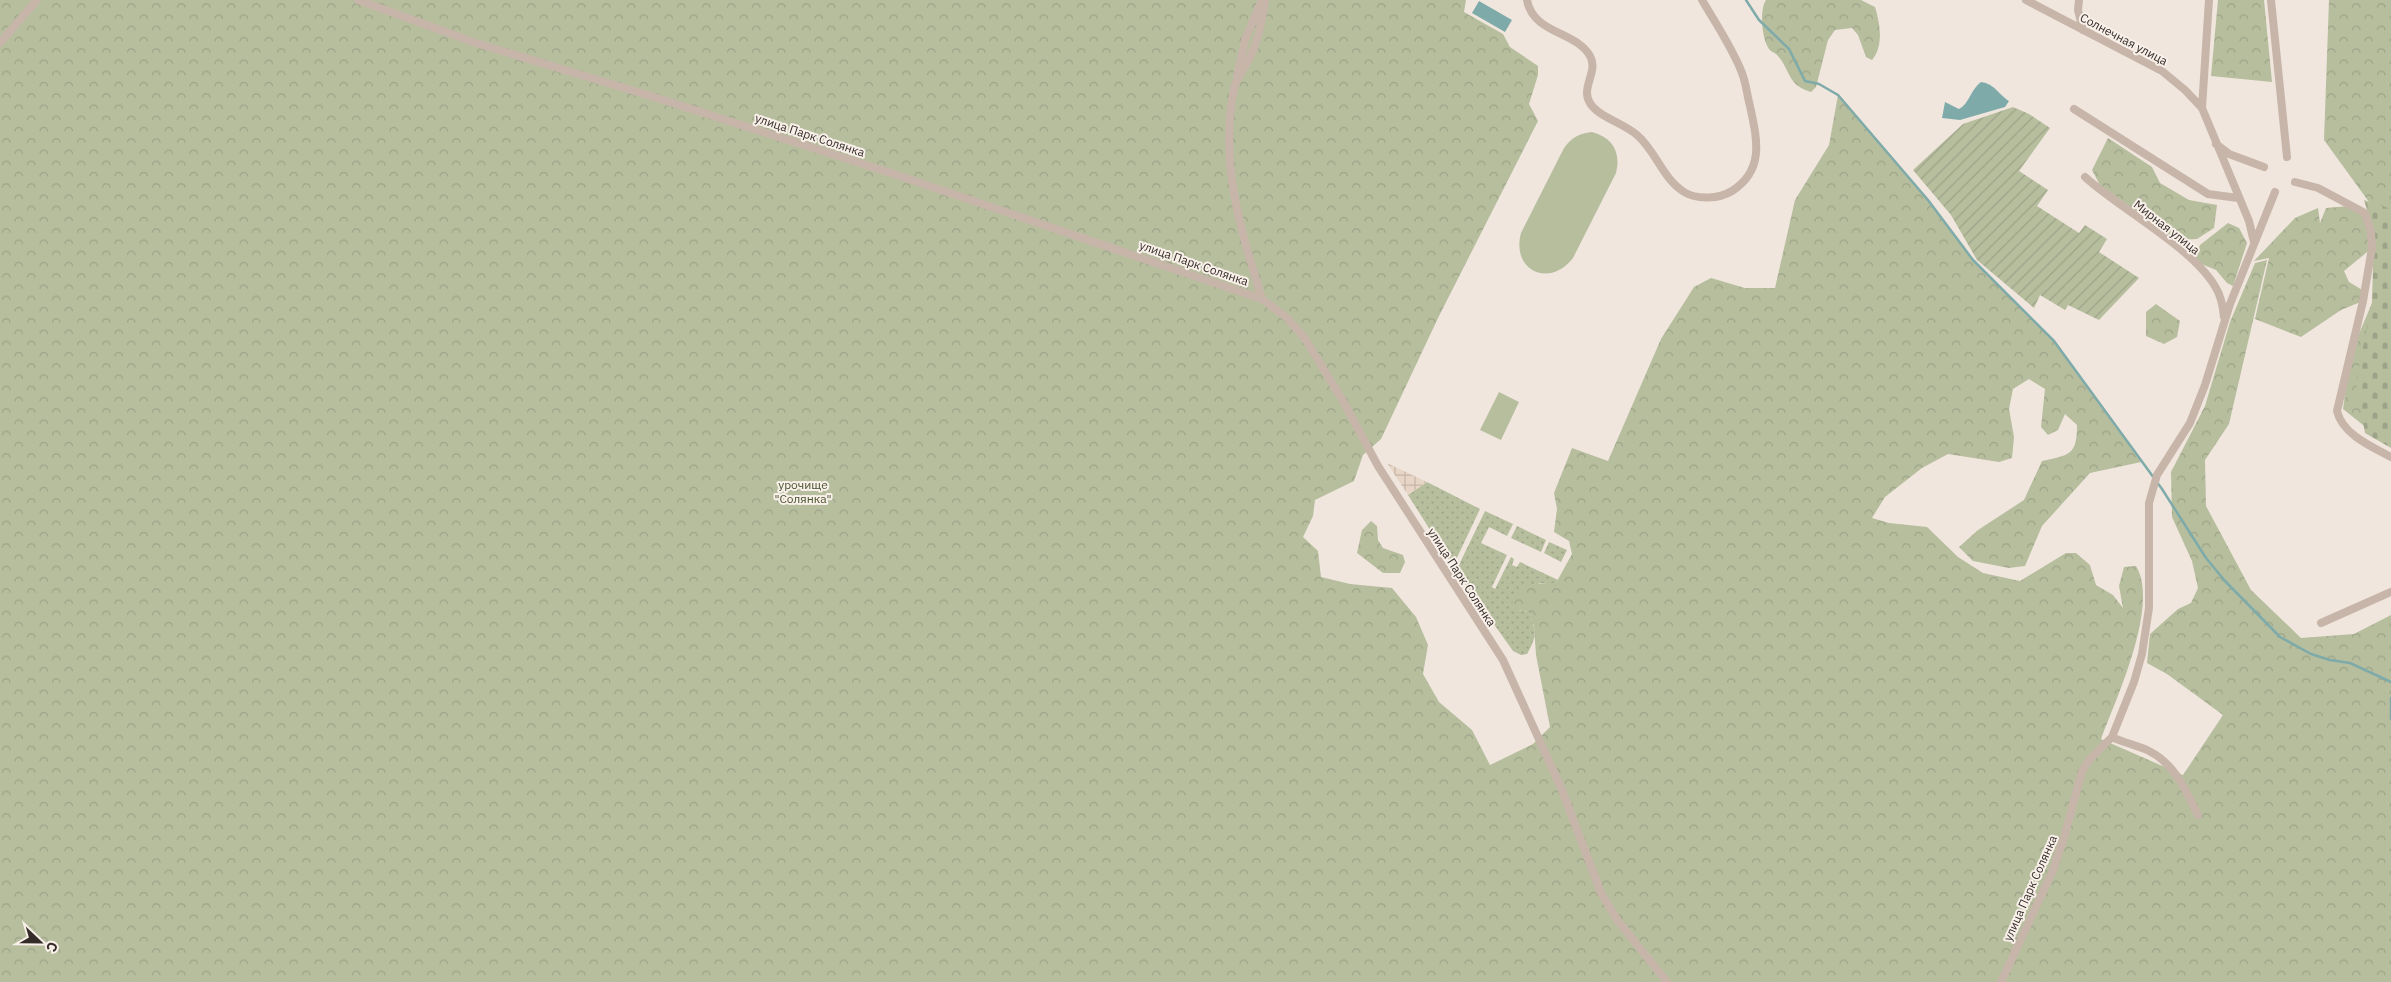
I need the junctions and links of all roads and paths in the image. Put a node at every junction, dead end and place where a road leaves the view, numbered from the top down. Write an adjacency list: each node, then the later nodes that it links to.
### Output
1 (37, 0): 11 (street)
2 (358, 0): 22 (street, улица Парк Солянка)
3 (1264, 0): 22 (street)
4 (1527, 0): 5 (street)
5 (1702, 0)
6 (2026, 0): 10 (street, Солнечная улица)
7 (2079, 0): 10 (street)
8 (2209, 0): 12 (street)
9 (2271, 0): 15 (street)
10 (2083, 30): 12 (street, Солнечная улица)
11 (0, 43)
12 (2202, 108): 14 (street, Солнечная улица)
13 (2074, 109): 20 (street)
14 (2215, 142): 16 (street); 20 (street, Солнечная улица)
15 (2287, 157)
16 (2264, 167)
17 (2085, 177): 23 (street, Мирная улица)
18 (2295, 182): 24 (street)
19 (2275, 192): 21 (street, улица Парк Солянка)
20 (2238, 198): 21 (street, Солнечная улица)
21 (2254, 242): 23 (street, улица Парк Солянка)
22 (1262, 299): 29 (street, улица Парк Солянка)
23 (2225, 324): 27 (street, улица Парк Солянка)
24 (2391, 457)
25 (2391, 592): 26 (street)
26 (2321, 622)
27 (2112, 737): 28 (street); 30 (street, улица Парк Солянка)
28 (2198, 815)
29 (1667, 982)
30 (2001, 982)

